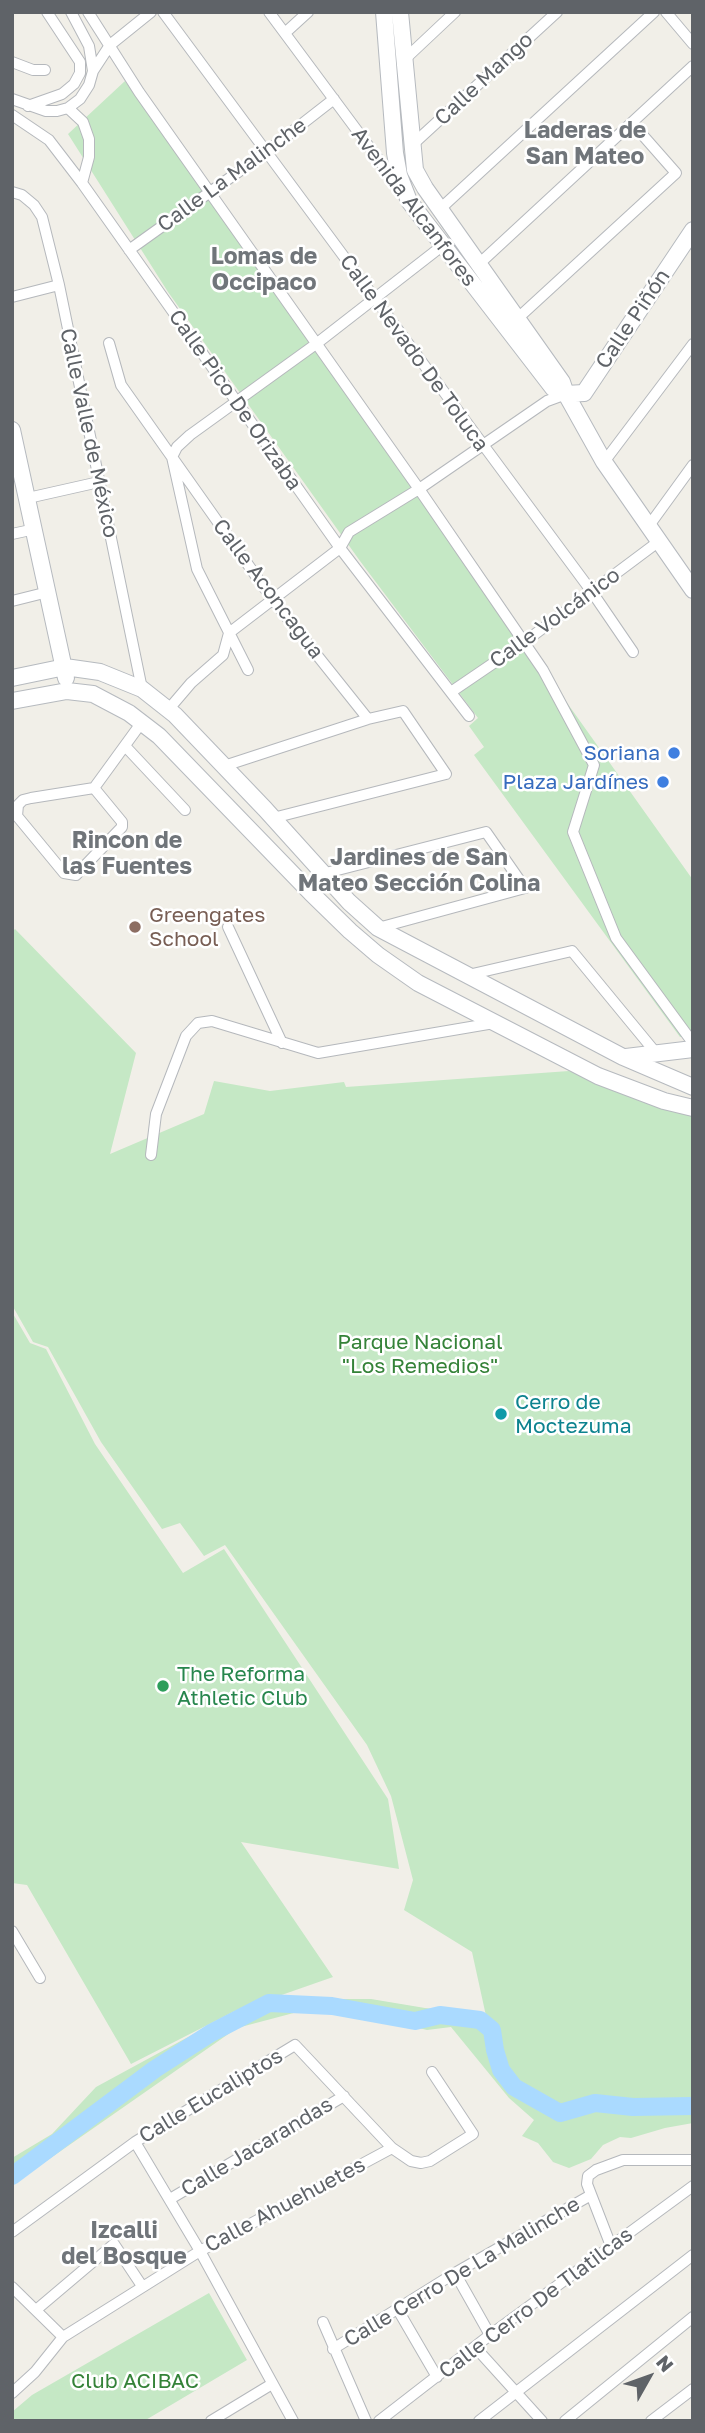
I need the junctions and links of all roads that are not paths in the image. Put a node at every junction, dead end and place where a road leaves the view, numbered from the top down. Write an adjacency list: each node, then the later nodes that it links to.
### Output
1 (47, 12): 24 (street)
2 (71, 12): 21 (street)
3 (88, 12): 16 (street)
4 (150, 12): 16 (street)
5 (163, 12): 29 (street, Calle Nevado De Toluca)
6 (270, 12): 14 (street, Avenida Alcanfores)
7 (309, 12): 14 (street)
8 (384, 12): 34 (main road)
9 (400, 12): 17 (main road, Avenida Alcanfores)
10 (455, 12): 17 (street)
11 (557, 12): 28 (street, Calle Mango)
12 (654, 12): 35 (street)
13 (666, 12): 15 (street)
14 (285, 33): 23 (street, Avenida Alcanfores)
15 (693, 44)
16 (110, 45): 21 (street); 33 (street)
17 (404, 60): 28 (main road, Avenida Alcanfores)
18 (12, 62): 20 (street)
19 (693, 66): 27 (street)
20 (45, 70)
21 (93, 71): 25 (street)
22 (12, 99): 24 (street)
23 (334, 99): 29 (street, Calle La Malinche); 34 (street, Avenida Alcanfores)
24 (28, 106): 25 (street)
25 (68, 108): 30 (street)
26 (12, 115): 30 (street, Calle Pico De Orizaba)
27 (632, 123): 39 (street); 43 (street)
28 (411, 146): 31 (main road, Avenida Alcanfores)
29 (266, 152): 33 (street, Calle La Malinche); 42 (street, Calle Nevado De Toluca)
30 (82, 183): 38 (street, Calle Pico De Orizaba)
31 (425, 188): 34 (main road); 35 (main road, Avenida Alcanfores)
32 (12, 192): 40 (street, Calle Valle de México)
33 (209, 194): 38 (street, Calle La Malinche); 45 (street)
34 (409, 201): 37 (main road, Avenida Alcanfores)
35 (440, 209): 39 (main road, Avenida Alcanfores)
36 (693, 230): 47 (main road, Calle Piñón)
37 (442, 246): 42 (street); 47 (main road, Avenida Alcanfores)
38 (129, 250): 48 (street, Calle Pico De Orizaba)
39 (480, 263): 43 (main road, Avenida Alcanfores)
40 (59, 285): 41 (street); 55 (street, Calle Valle de México)
41 (12, 297)
42 (374, 298): 45 (street); 50 (street, Calle Nevado De Toluca)
43 (518, 318): 47 (main road, Avenida Alcanfores)
44 (109, 343): 51 (street, Calle Aconcagua)
45 (316, 344): 48 (street); 56 (street)
46 (693, 344): 52 (street)
47 (566, 394): 50 (street); 52 (main road, Avenida Alcanfores)
48 (236, 401): 51 (street); 62 (street, Calle Pico De Orizaba)
49 (12, 430): 54 (main road)
50 (482, 445): 56 (street); 65 (street, Calle Nevado De Toluca)
51 (172, 457): 66 (street, Calle Aconcagua); 68 (street)
52 (604, 462): 58 (main road, Avenida Alcanfores)
53 (693, 465): 58 (street)
54 (16, 466): 57 (main road)
55 (99, 482): 57 (street); 74 (street, Calle Valle de México)
56 (419, 489): 62 (street); 69 (street)
57 (28, 498): 59 (main road)
58 (648, 527): 61 (main road, Avenida Alcanfores)
59 (35, 530): 60 (street); 64 (main road)
60 (12, 534)
61 (658, 542): 63 (main road, Avenida Alcanfores); 65 (street, Calle Volcánico)
62 (340, 548): 66 (street); 76 (street, Calle Pico De Orizaba)
63 (693, 589)
64 (48, 592): 67 (street); 71 (main road)
65 (592, 592): 69 (street, Calle Volcánico); 70 (street, Calle Nevado De Toluca)
66 (273, 600): 68 (street); 80 (street, Calle Aconcagua)
67 (12, 601)
68 (229, 633): 72 (street); 78 (street)
69 (523, 643): 76 (street, Calle Volcánico); 94 (street)
70 (633, 652)
71 (65, 667): 73 (main road); 74 (main road); 75 (main road)
72 (248, 670)
73 (14, 677): 77 (main road)
74 (142, 689): 78 (main road)
75 (67, 691): 77 (main road); 81 (main road)
76 (452, 692): 79 (street, Calle Pico De Orizaba)
77 (16, 701)
78 (172, 713): 82 (main road); 83 (main road)
79 (469, 716)
80 (368, 719): 85 (street); 88 (street)
81 (142, 722): 83 (main road); 84 (street)
82 (188, 728): 83 (main road); 85 (main road)
83 (164, 741): 93 (main road)
84 (125, 746): 86 (street); 87 (street)
85 (224, 766): 88 (main road)
86 (94, 788): 86 (street)
87 (186, 810)
88 (273, 818): 89 (main road)
89 (322, 874): 91 (main road); 91 (street)
90 (228, 927): 95 (street)
91 (378, 928): 92 (main road)
92 (466, 976): 97 (street); 98 (main road)
93 (497, 1022): 95 (street); 100 (main road)
94 (693, 1042)
95 (282, 1043): 101 (street)
96 (693, 1049): 97 (main road)
97 (656, 1053): 98 (main road)
98 (623, 1057): 99 (main road)
99 (693, 1087)
100 (693, 1108)
101 (152, 1155)
102 (12, 1931): 103 (street)
103 (40, 1978)
104 (432, 2072): 107 (street)
105 (344, 2096): 106 (street, Calle Eucaliptos); 107 (street, Calle Eucaliptos); 111 (street, Calle Jacarandas)
106 (135, 2142): 111 (street); 112 (street, Calle Eucaliptos)
107 (392, 2148): 114 (street, Calle Ahuehuetes)
108 (693, 2160): 110 (street)
109 (693, 2186): 113 (street, Calle Cerro De Tlatilcas)
110 (591, 2195): 113 (street); 116 (street, Calle Cerro De La Malinche)
111 (170, 2199): 114 (street)
112 (12, 2232)
113 (611, 2246): 123 (street, Calle Cerro De Tlatilcas)
114 (200, 2251): 117 (street, Calle Ahuehuetes); 128 (street)
115 (693, 2255): 130 (street)
116 (455, 2273): 120 (street, Calle Cerro De La Malinche); 123 (street)
117 (142, 2286): 119 (street); 124 (street, Calle Ahuehuetes)
118 (12, 2287): 119 (street)
119 (36, 2310): 124 (street)
120 (398, 2310): 126 (street, Calle Cerro De La Malinche); 127 (street)
121 (693, 2317): 139 (street)
122 (323, 2322): 126 (street)
123 (490, 2335): 125 (street, Calle Cerro De Tlatilcas)
124 (63, 2337): 131 (street, Calle Ahuehuetes)
125 (475, 2347): 127 (street, Calle Cerro De Tlatilcas); 130 (street)
126 (333, 2348): 135 (street)
127 (437, 2377): 132 (street, Calle Cerro De Tlatilcas)
128 (272, 2384): 133 (street); 134 (street)
129 (693, 2389): 140 (street)
130 (515, 2392): 137 (street); 138 (street)
131 (12, 2393)
132 (396, 2416): 136 (street, Calle Cerro De Tlatilcas)
133 (211, 2421)
134 (293, 2421)
135 (366, 2421)
136 (379, 2421)
137 (479, 2421)
138 (542, 2421)
139 (565, 2421)
140 (651, 2421)

